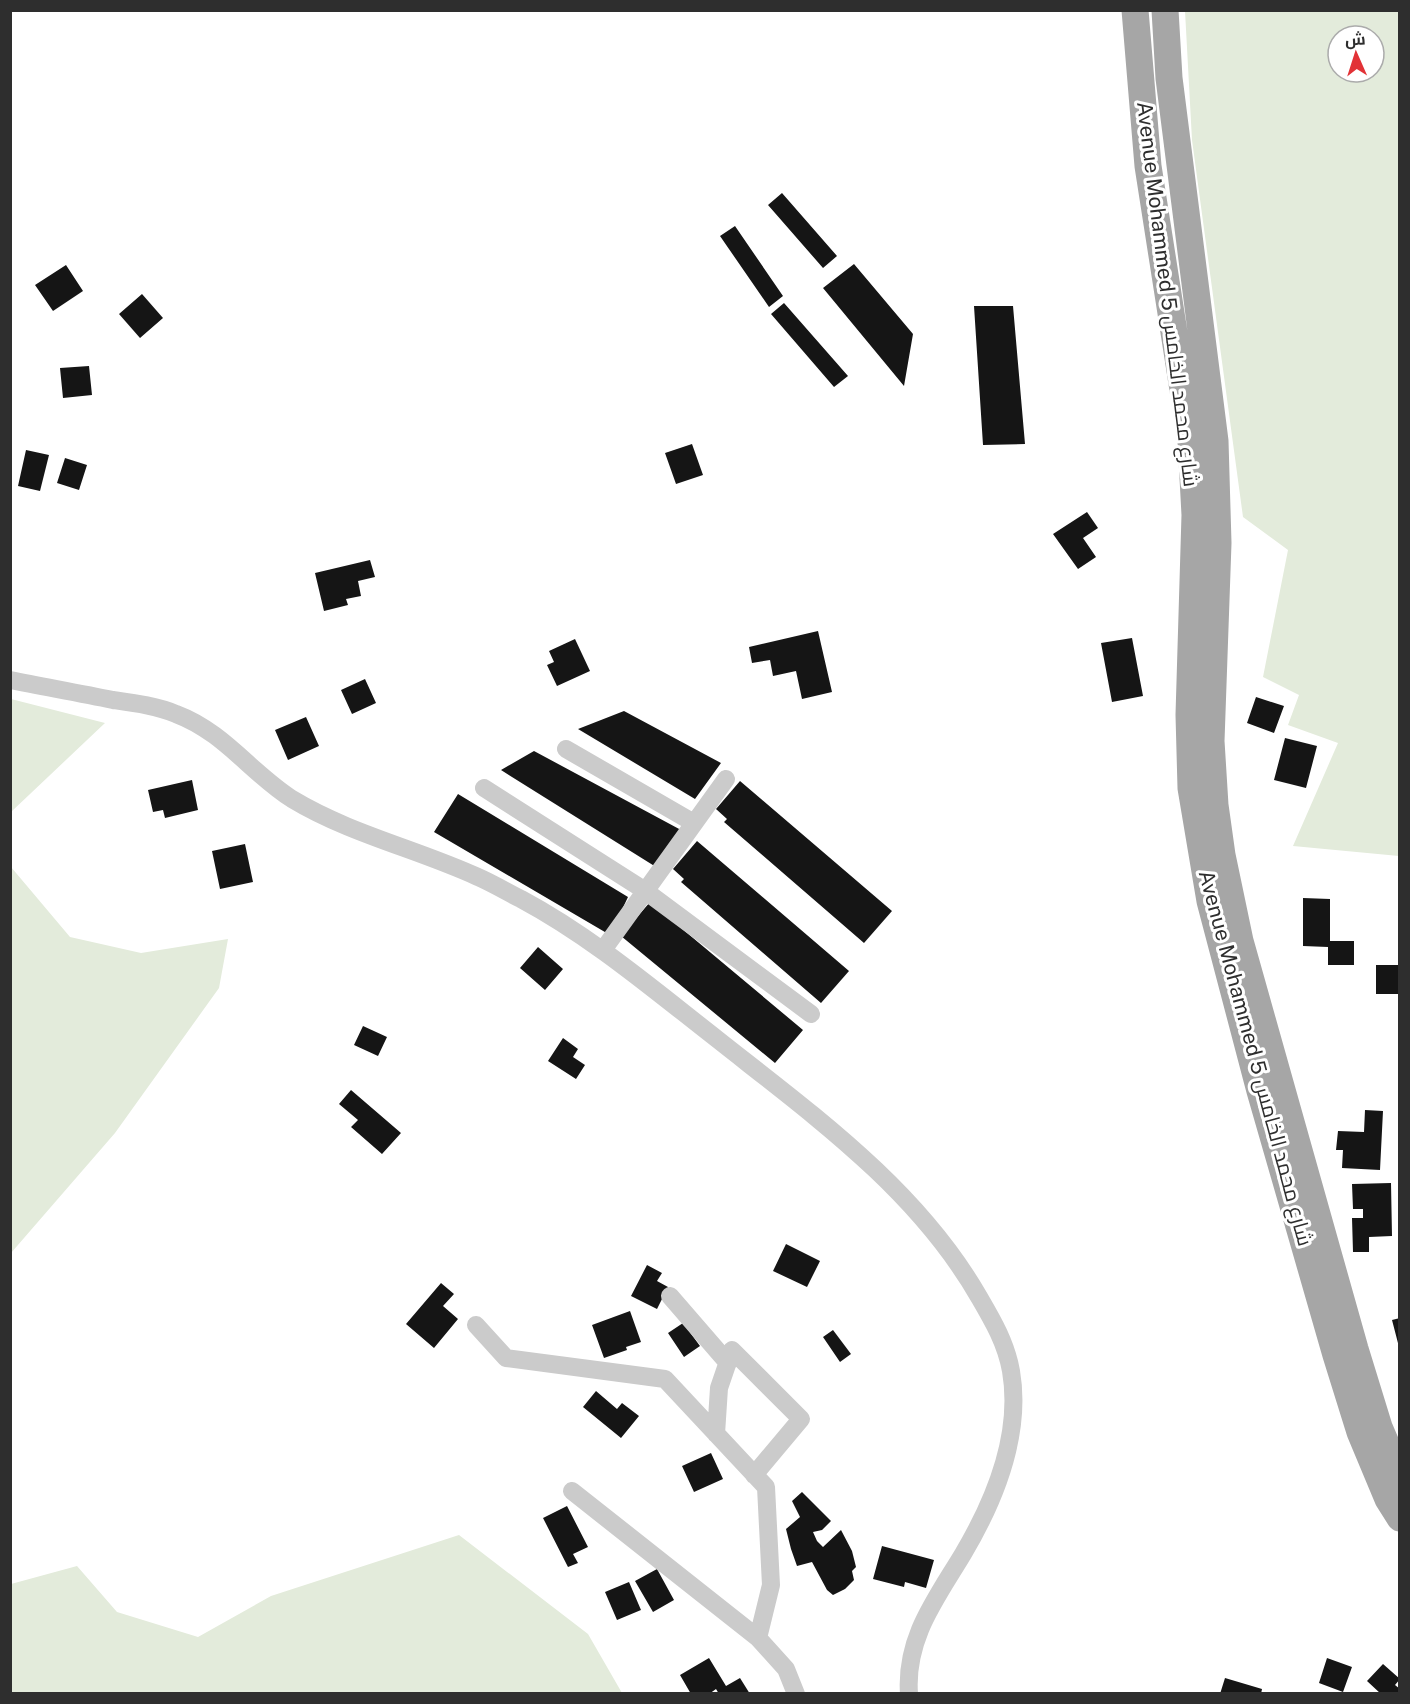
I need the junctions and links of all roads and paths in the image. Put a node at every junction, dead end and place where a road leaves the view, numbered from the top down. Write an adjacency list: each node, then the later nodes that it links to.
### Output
1 (1136, 10): 18 (main road, Avenue Mohammed 5 شارع محمد الخامس)
2 (1166, 10): 16 (main road, Avenue Mohammed 5 شارع محمد الخامس)
3 (10, 680): 9 (street)
4 (566, 749): 7 (street)
5 (726, 779): 7 (street)
6 (484, 788): 8 (street)
7 (694, 823): 8 (street)
8 (644, 890): 9 (street); 10 (street)
9 (603, 950): 21 (street)
10 (811, 1014)
11 (670, 1296): 13 (street)
12 (476, 1325): 14 (street)
13 (728, 1363): 14 (street); 15 (street)
14 (716, 1434): 15 (street)
15 (754, 1475): 19 (street)
16 (1400, 1476)
17 (572, 1491): 19 (street)
18 (1400, 1518)
19 (758, 1638): 20 (street)
20 (796, 1694)
21 (909, 1694)

